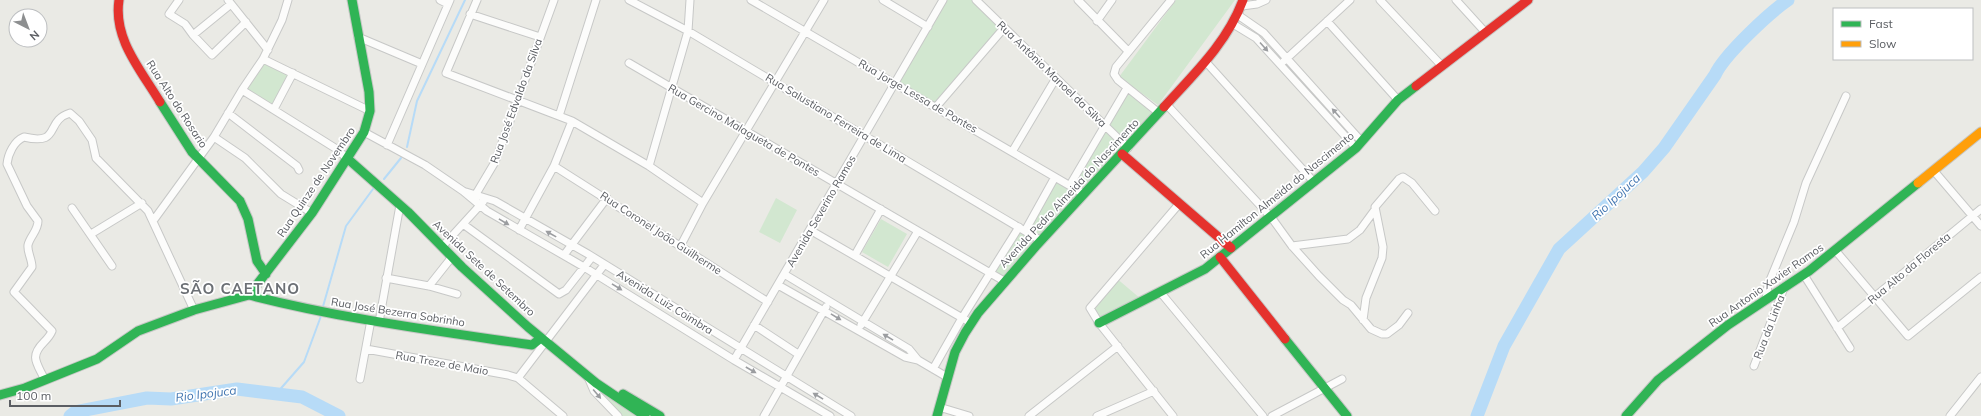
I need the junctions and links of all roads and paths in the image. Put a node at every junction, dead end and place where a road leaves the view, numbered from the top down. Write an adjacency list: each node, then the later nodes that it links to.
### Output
1 (119, 0): 78 (street, Rua Alto do Rosario)
2 (179, 0): 38 (street)
3 (288, 0): 41 (street)
4 (352, 0): 39 (street, Rua Quinze de Novembro)
5 (440, 0): 25 (street)
6 (477, 0): 27 (street)
7 (554, 0): 40 (street, Rua José Edvaldo da Silva)
8 (596, 0): 66 (street)
9 (690, 0): 35 (street)
10 (752, 0): 36 (street, Rua Jorge Lessa de Pontes)
11 (824, 0): 36 (street)
12 (883, 0): 33 (street)
13 (943, 0): 33 (street, Avenida Severino Ramos)
14 (976, 0): 34 (street, Rua Antônio Manoel da Silva)
15 (1078, 0): 29 (street)
16 (1112, 0): 29 (street)
17 (1171, 0): 42 (street)
18 (1266, 0): 26 (street)
19 (1350, 0): 30 (street)
20 (1380, 0): 49 (street)
21 (1456, 0): 37 (street)
22 (1528, 0): 37 (street, Rua Hamilton Almeida do Nascimento)
23 (634, 1): 35 (street, Rua Salustiano Ferreira de Lima)
24 (230, 2): 31 (street); 38 (street)
25 (449, 2): 47 (street)
26 (1243, 3): 28 (street, Avenida Pedro Almeida do Nascimento)
27 (470, 14): 40 (street); 58 (street)
28 (1238, 15): 32 (street, Avenida Pedro Almeida do Nascimento); 43 (street)
29 (1097, 21): 42 (street)
30 (1327, 21): 43 (street); 59 (street)
31 (246, 22): 38 (street); 41 (street)
32 (1234, 24): 45 (street, Avenida Pedro Almeida do Nascimento); 48 (street, one-way to 48)
33 (928, 27): 53 (street, Avenida Severino Ramos)
34 (1004, 28): 51 (street, Rua Antônio Manoel da Silva); 61 (street)
35 (688, 31): 52 (street, Rua Salustiano Ferreira de Lima); 54 (street)
36 (806, 31): 52 (street); 53 (street, Rua Jorge Lessa de Pontes)
37 (1486, 33): 49 (street, Rua Hamilton Almeida do Nascimento)
38 (193, 35)
39 (358, 37): 47 (street); 63 (street, Rua Quinze de Novembro)
40 (540, 37): 58 (street, Rua José Edvaldo da Silva)
41 (268, 50): 44 (street)
42 (1128, 51): 55 (street)
43 (1287, 58): 48 (street); 75 (street, one-way to 43)
44 (263, 59): 50 (street); 56 (street)
45 (1206, 62): 60 (street, Avenida Pedro Almeida do Nascimento); 85 (street)
46 (629, 63): 54 (street, Rua Gercino Malagueta de Pontes)
47 (422, 64): 74 (street)
48 (1280, 64): 75 (street)
49 (1442, 66): 59 (street, Rua Hamilton Almeida do Nascimento)
50 (293, 73): 62 (street); 63 (street)
51 (1056, 78): 68 (street, Rua Antônio Manoel da Silva); 77 (street)
52 (775, 82): 69 (street); 72 (street, Rua Salustiano Ferreira de Lima)
53 (895, 83): 61 (street, Rua Jorge Lessa de Pontes); 72 (street, Avenida Severino Ramos)
54 (671, 87): 69 (street, Rua Gercino Malagueta de Pontes); 81 (street)
55 (1127, 88): 64 (street); 68 (street)
56 (242, 90): 62 (street); 65 (street)
57 (1846, 96): 145 (street)
58 (516, 100): 66 (street); 89 (street, Rua José Edvaldo da Silva)
59 (1398, 100): 75 (street, Rua Hamilton Almeida do Nascimento)
60 (1167, 105): 64 (street, Avenida Pedro Almeida do Nascimento); 104 (street)
61 (936, 107): 77 (street, Rua Jorge Lessa de Pontes)
62 (274, 110): 79 (street)
63 (370, 111): 70 (street, Rua Quinze de Novembro)
64 (1159, 113): 76 (street, Avenida Pedro Almeida do Nascimento)
65 (228, 114): 73 (street); 82 (street)
66 (560, 116): 67 (street)
67 (572, 122): 80 (street); 81 (street)
68 (1105, 125): 76 (street, Rua Antônio Manoel da Silva); 87 (street)
69 (747, 130): 86 (street, Rua Gercino Malagueta de Pontes); 93 (street)
70 (364, 132): 74 (street); 79 (street, Rua Quinze de Novembro)
71 (1981, 132): 83 (street, Rua Antonio Xavier Ramos)
72 (864, 136): 86 (street, Avenida Severino Ramos); 109 (street, Rua Salustiano Ferreira de Lima)
73 (214, 137): 78 (street); 102 (street)
74 (387, 145): 89 (street)
75 (1359, 145): 85 (street, Rua Hamilton Almeida do Nascimento)
76 (1125, 151): 88 (street, Avenida Pedro Almeida do Nascimento); 94 (street)
77 (1012, 152): 84 (street, Rua Jorge Lessa de Pontes)
78 (198, 159): 106 (street); 130 (street, Rua Alto do Rosario)
79 (348, 159): 95 (street, Avenida Sete de Setembro); 102 (street, Rua Quinze de Novembro)
80 (554, 166): 91 (street, Rua Coronel João Guilherme); 105 (street)
81 (649, 166): 93 (street)
82 (299, 170)
83 (1934, 171): 103 (street); 120 (street, Rua Antonio Xavier Ramos)
84 (1055, 177): 87 (street, Rua Jorge Lessa de Pontes); 109 (street)
85 (1314, 182): 104 (street, Rua Hamilton Almeida do Nascimento)
86 (837, 183): 99 (street, Rua Gercino Malagueta de Pontes); 111 (street, Avenida Severino Ramos)
87 (1070, 185): 88 (street, Rua Jorge Lessa de Pontes)
88 (1084, 194): 114 (street, Avenida Pedro Almeida do Nascimento)
89 (474, 197): 90 (street, Avenida Luiz Coimbra); 96 (street, Avenida Luiz Coimbra)
90 (485, 198): 96 (street); 105 (street, Avenida Luiz Coimbra)
91 (606, 198): 115 (street); 116 (street, Rua Coronel João Guilherme)
92 (142, 203): 106 (street); 113 (street); 177 (street)
93 (703, 203): 116 (street)
94 (1180, 204): 119 (street); 155 (street)
95 (400, 205): 118 (street, Avenida Sete de Setembro); 136 (street)
96 (480, 205): 107 (street); 110 (street, Avenida Luiz Coimbra, one-way to 110)
97 (72, 208): 113 (street)
98 (1981, 208): 103 (street, Rua Alto da Floresta)
99 (881, 209): 112 (street, Rua Gercino Malagueta de Pontes); 122 (street)
100 (1374, 211): 101 (street); 117 (street); 152 (street)
101 (1435, 211)
102 (312, 213): 130 (street, Rua Quinze de Novembro)
103 (1972, 216): 108 (street); 144 (street, Rua Alto da Floresta)
104 (1271, 217): 117 (street); 119 (street, Rua Hamilton Almeida do Nascimento)
105 (525, 219): 110 (street); 115 (street, Avenida Luiz Coimbra, one-way to 105)
106 (153, 221): 148 (street)
107 (463, 224): 118 (street); 128 (street)
108 (1981, 226)
109 (1022, 229): 114 (street, Rua Salustiano Ferreira de Lima); 129 (street)
110 (519, 230): 121 (street, Avenida Luiz Coimbra)
111 (810, 230): 122 (street); 131 (street, Avenida Severino Ramos)
112 (918, 231): 129 (street, Rua Gercino Malagueta de Pontes); 134 (street)
113 (91, 234): 127 (street)
114 (1040, 240): 137 (street, Avenida Pedro Almeida do Nascimento)
115 (570, 245): 121 (street); 124 (street, Avenida Luiz Coimbra)
116 (681, 245): 147 (street, Rua Coronel João Guilherme)
117 (1292, 246): 152 (street)
118 (442, 247): 123 (street, Avenida Sete de Setembro)
119 (1231, 248): 125 (street, Rua Hamilton Almeida do Nascimento)
120 (1835, 250): 133 (street, Rua Antonio Xavier Ramos); 144 (street)
121 (564, 255): 128 (street, Avenida Luiz Coimbra)
122 (855, 255): 134 (street)
123 (452, 257): 139 (street); 160 (street, Avenida Sete de Setembro)
124 (592, 257): 126 (street, Avenida Luiz Coimbra); 128 (street)
125 (1220, 257): 141 (street, Rua Hamilton Almeida do Nascimento); 179 (street)
126 (604, 265): 132 (street); 162 (street, Avenida Luiz Coimbra)
127 (112, 266)
128 (584, 267): 132 (street, Avenida Luiz Coimbra)
129 (991, 273): 137 (street, Rua Gercino Malagueta de Pontes); 151 (street)
130 (266, 274): 143 (street, Rua Quinze de Novembro)
131 (784, 274): 138 (street, Avenida Severino Ramos); 146 (street)
132 (596, 275): 160 (street); 166 (street, Avenida Luiz Coimbra, one-way to 166)
133 (1804, 275): 140 (street, Rua Antonio Xavier Ramos); 158 (street)
134 (890, 276): 151 (street); 154 (street)
135 (1981, 277): 144 (street)
136 (386, 278): 139 (street); 153 (street)
137 (1004, 281): 156 (street, Avenida Pedro Almeida do Nascimento)
138 (778, 285): 147 (street, Avenida Severino Ramos); 149 (street)
139 (429, 286): 142 (street)
140 (1784, 288): 145 (street, Rua Antonio Xavier Ramos); 168 (street, Rua da Linha)
141 (1161, 293): 155 (street, Rua Hamilton Almeida do Nascimento); 195 (street)
142 (457, 294)
143 (249, 295): 148 (street); 153 (street, Rua José Bezerra Sobrinho)
144 (1874, 297): 158 (street, Rua Alto da Floresta)
145 (1766, 300): 198 (street, Rua Antonio Xavier Ramos)
146 (829, 301): 149 (street); 154 (street)
147 (768, 302): 157 (street, Avenida Severino Ramos)
148 (194, 310): 177 (street)
149 (824, 310): 159 (street, one-way to 159); 165 (street)
150 (1408, 313): 152 (street)
151 (962, 318): 156 (street); 169 (street)
152 (1363, 320)
153 (375, 321): 160 (street, Rua José Bezerra Sobrinho); 164 (street)
154 (863, 322): 159 (street); 167 (street, one-way to 154)
155 (1099, 323): 161 (street)
156 (971, 324): 172 (street, Avenida Pedro Almeida do Nascimento)
157 (754, 325): 162 (street, Avenida Severino Ramos); 165 (street)
158 (1838, 328): 163 (street)
159 (858, 331): 167 (street)
160 (544, 340): 170 (street, Avenida Sete de Setembro); 175 (street)
161 (1118, 346): 180 (street); 192 (street)
162 (741, 348): 166 (street, Avenida Severino Ramos); 171 (street, Avenida Luiz Coimbra)
163 (1850, 348)
164 (366, 349): 174 (street); 175 (street, Rua Treze de Maio)
165 (798, 354): 171 (street)
166 (734, 360): 178 (street, Avenida Luiz Coimbra, one-way to 178)
167 (918, 360): 169 (street)
168 (1754, 366)
169 (933, 369): 172 (street)
170 (589, 375): 182 (street, Avenida Sete de Setembro); 184 (street, one-way to 184)
171 (786, 376): 178 (street); 190 (street, Avenida Luiz Coimbra, one-way to 171)
172 (947, 377): 183 (street, Avenida Pedro Almeida do Nascimento)
173 (1981, 377): 199 (street)
174 (360, 378)
175 (518, 378): 185 (street)
176 (1342, 379): 179 (street)
177 (46, 380): 181 (street)
178 (780, 387): 188 (street); 189 (street, Avenida Luiz Coimbra)
179 (1326, 389): 196 (street); 197 (street)
180 (1154, 391): 193 (street); 194 (street)
181 (0, 395)
182 (625, 400): 184 (street); 186 (street); 187 (street)
183 (938, 411): 191 (street)
184 (616, 414)
185 (563, 416)
186 (645, 416)
187 (660, 416)
188 (764, 416)
189 (830, 416)
190 (851, 416)
191 (969, 416)
192 (1029, 416)
193 (1097, 416)
194 (1173, 416)
195 (1262, 416)
196 (1272, 416)
197 (1347, 416)
198 (1626, 416)
199 (1950, 416)

